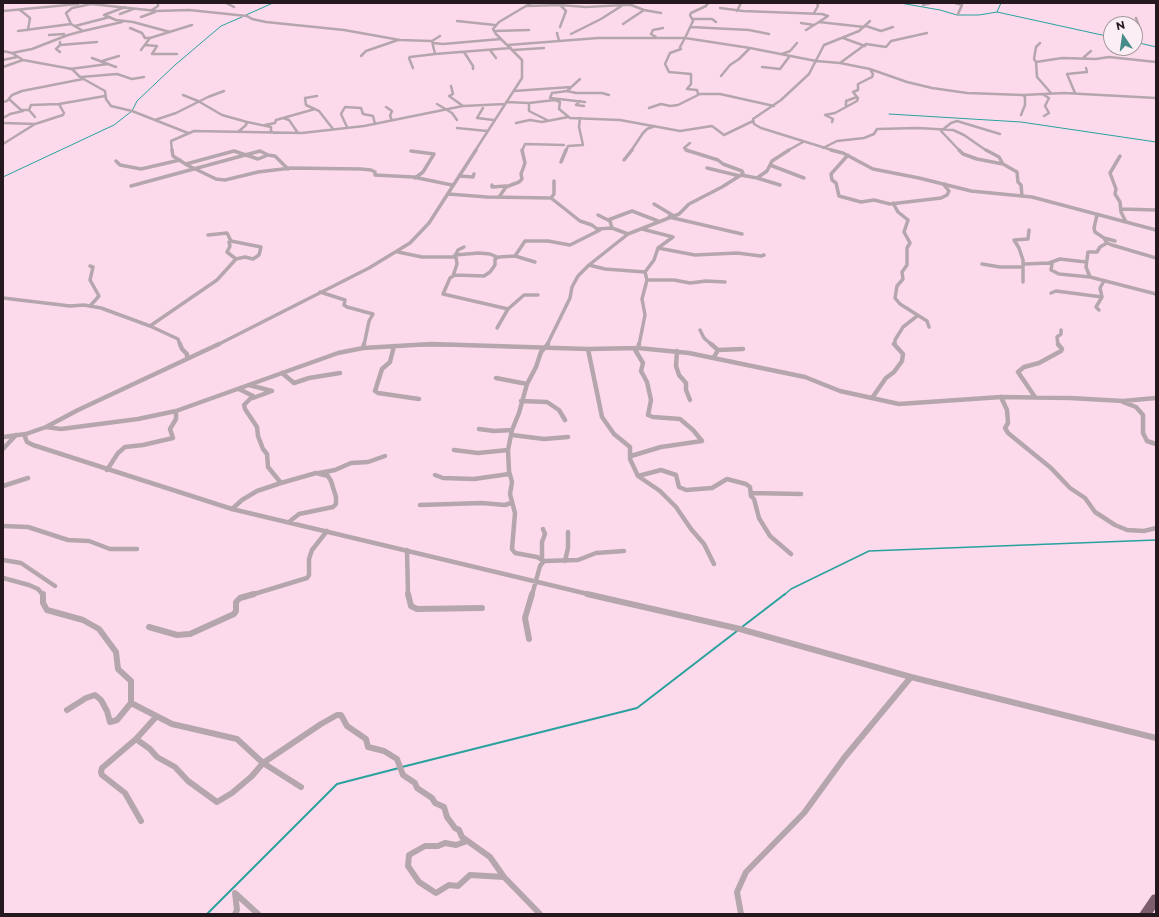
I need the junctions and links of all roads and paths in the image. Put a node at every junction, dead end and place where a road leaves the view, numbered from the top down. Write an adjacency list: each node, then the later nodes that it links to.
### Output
1 (96, 3): 12 (street)
2 (226, 3): 21 (street)
3 (531, 3): 18 (street)
4 (635, 3): 16 (street)
5 (708, 3): 39 (street)
6 (742, 3): 31 (street)
7 (817, 3): 34 (street)
8 (931, 3): 17 (street)
9 (955, 3): 10 (street); 36 (street)
10 (964, 3)
11 (77, 4): 12 (street); 22 (street)
12 (91, 4): 20 (street); 29 (street)
13 (158, 4): 26 (street)
14 (32, 5): 22 (street)
15 (623, 5): 16 (street); 19 (street); 67 (street)
16 (631, 5): 27 (street)
17 (923, 5)
18 (526, 6): 19 (street); 48 (street)
19 (560, 6): 53 (street)
20 (126, 7): 23 (street); 38 (street)
21 (234, 7)
22 (34, 8): 25 (street)
23 (135, 8): 26 (street); 35 (street)
24 (720, 8): 31 (street)
25 (20, 10): 28 (street); 58 (street)
26 (152, 10): 30 (street)
27 (644, 10): 33 (street); 47 (street)
28 (3, 11)
29 (71, 11): 32 (street); 46 (street)
30 (157, 11): 37 (street); 79 (street)
31 (737, 11): 34 (street)
32 (74, 13)
33 (661, 13)
34 (814, 13): 44 (street)
35 (120, 14)
36 (958, 14)
37 (140, 16)
38 (110, 17): 40 (street); 50 (street)
39 (692, 19): 43 (street); 54 (street)
40 (124, 21): 62 (street); 64 (street)
41 (457, 21): 48 (street)
42 (870, 21): 52 (street)
43 (716, 22)
44 (819, 22): 49 (street); 52 (street)
45 (801, 23): 49 (street)
46 (71, 24): 50 (street); 58 (street)
47 (623, 24)
48 (495, 25): 63 (street)
49 (814, 25): 60 (street)
50 (75, 26): 62 (street)
51 (192, 26): 64 (street)
52 (865, 26): 55 (street); 76 (street)
53 (560, 27)
54 (691, 27): 68 (street); 75 (street)
55 (893, 27)
56 (130, 28): 74 (street)
57 (663, 28): 73 (street)
58 (28, 30): 61 (street)
59 (529, 30): 63 (street)
60 (806, 30)
61 (18, 31)
62 (83, 31): 70 (street)
63 (494, 31): 78 (street)
64 (170, 32): 74 (street)
65 (557, 32): 81 (street)
66 (927, 33): 88 (street)
67 (571, 34)
68 (769, 34)
69 (49, 35): 70 (street)
70 (68, 35): 77 (street)
71 (440, 36): 80 (street)
72 (538, 37): 83 (street)
73 (656, 37): 75 (street); 81 (street)
74 (150, 38): 87 (street)
75 (685, 38): 91 (street); 125 (street)
76 (843, 38): 88 (street); 112 (street)
77 (58, 39): 86 (street); 98 (street)
78 (501, 39): 80 (street); 89 (street)
79 (400, 40): 80 (street); 103 (street)
80 (432, 41): 99 (street)
81 (559, 41): 83 (street)
82 (97, 42): 86 (street)
83 (540, 42): 89 (street)
84 (797, 43): 101 (street)
85 (1040, 44): 113 (street)
86 (60, 45): 96 (street)
87 (145, 45): 92 (street); 100 (street)
88 (865, 46): 115 (street)
89 (510, 48): 90 (street); 93 (street); 135 (street)
90 (544, 48)
91 (750, 48): 101 (street); 126 (street)
92 (141, 50)
93 (490, 50): 97 (street); 107 (street)
94 (3, 51): 98 (street)
95 (1091, 51): 108 (street)
96 (60, 52)
97 (464, 52): 99 (street); 123 (street)
98 (12, 53): 104 (street)
99 (435, 53): 121 (street)
100 (177, 54)
101 (782, 54): 105 (street)
102 (120, 56): 111 (street)
103 (361, 56)
104 (18, 57): 109 (street); 110 (street)
105 (789, 57): 112 (street); 119 (street)
106 (92, 58): 111 (street)
107 (496, 58)
108 (1083, 58): 113 (street); 114 (street)
109 (3, 60)
110 (23, 60): 117 (street); 120 (street)
111 (102, 61): 116 (street)
112 (816, 61): 115 (street); 161 (street)
113 (1036, 62): 139 (street)
114 (1156, 62)
115 (840, 63): 124 (street)
116 (108, 64): 118 (street); 120 (street)
117 (3, 67)
118 (116, 67)
119 (762, 67)
120 (70, 68): 127 (street)
121 (413, 68)
122 (1086, 68): 137 (street)
123 (473, 69)
124 (870, 69): 142 (street); 147 (street)
125 (669, 72): 129 (street); 138 (street)
126 (721, 76)
127 (80, 77): 128 (street); 130 (street)
128 (144, 77)
129 (668, 77)
130 (84, 78): 145 (street); 148 (street)
131 (580, 79): 133 (street)
132 (451, 86): 159 (street)
133 (571, 86): 135 (street); 136 (street)
134 (224, 91): 153 (street)
135 (514, 91): 155 (street)
136 (567, 91): 141 (street); 150 (street)
137 (1075, 93): 139 (street); 149 (street)
138 (700, 94): 161 (street); 165 (street)
139 (1051, 94): 143 (street)
140 (183, 95): 153 (street)
141 (609, 95)
142 (1022, 95): 143 (street); 170 (street)
143 (1044, 95): 172 (street)
144 (3, 96): 148 (street)
145 (105, 96): 157 (street); 177 (street)
146 (317, 96): 166 (street)
147 (857, 96): 162 (street); 162 (street)
148 (9, 98): 152 (street); 169 (street)
149 (1156, 98)
150 (555, 100): 151 (street); 156 (street); 173 (street)
151 (580, 101): 154 (street); 160 (street)
152 (3, 102)
153 (200, 102): 177 (street); 182 (street)
154 (585, 102)
155 (505, 103): 156 (street); 159 (street); 180 (street)
156 (529, 103): 181 (street)
157 (59, 104): 168 (street); 187 (street)
158 (437, 104): 167 (street)
159 (463, 106): 167 (street)
160 (584, 106)
161 (774, 106): 184 (street)
162 (846, 106): 185 (street)
163 (386, 107): 178 (street)
164 (483, 108): 180 (street)
165 (649, 108)
166 (315, 109): 175 (street); 193 (street)
167 (444, 109): 178 (street); 179 (street)
168 (29, 110): 169 (street); 171 (street)
169 (23, 111): 174 (street)
170 (1021, 115)
171 (34, 116)
172 (1044, 116)
173 (568, 117): 176 (street); 181 (street)
174 (3, 118)
175 (283, 118): 189 (street); 199 (street)
176 (580, 118): 190 (street); 214 (street)
177 (155, 120): 197 (street)
178 (392, 120): 188 (street)
179 (457, 120)
180 (494, 120): 195 (street)
181 (547, 120): 183 (street)
182 (247, 122): 189 (street); 196 (street)
183 (516, 122)
184 (754, 122): 190 (street); 201 (street)
185 (832, 122)
186 (3, 123): 187 (street)
187 (35, 124): 203 (street)
188 (375, 124): 191 (street); 191 (street)
189 (265, 125): 198 (street)
190 (655, 126): 212 (street)
191 (347, 128): 193 (street)
192 (457, 128): 195 (street)
193 (333, 129): 199 (street)
194 (944, 130): 200 (street); 205 (street); 216 (street); 216 (street)
195 (487, 131): 223 (street)
196 (238, 132): 197 (street); 198 (street)
197 (188, 133): 211 (street)
198 (274, 133): 199 (street)
199 (298, 133)
200 (1000, 134)
201 (803, 142): 205 (street); 217 (street)
202 (690, 143): 222 (street)
203 (3, 144)
204 (564, 145): 233 (street)
205 (822, 148): 208 (street)
206 (411, 152): 224 (street)
207 (268, 155): 209 (street); 209 (street); 220 (street)
208 (848, 155): 228 (street); 238 (street)
209 (246, 156): 215 (street); 219 (street)
210 (1120, 156): 240 (street)
211 (180, 160): 213 (street); 215 (street)
212 (624, 160)
213 (116, 161)
214 (561, 162)
215 (186, 164): 219 (street)
216 (1003, 164): 235 (street)
217 (770, 165): 225 (street); 226 (street)
218 (707, 168): 222 (street)
219 (195, 169): 220 (street); 232 (street)
220 (288, 169): 224 (street)
221 (474, 174): 223 (street)
222 (740, 175): 225 (street); 244 (street)
223 (459, 176): 229 (street)
224 (415, 178): 229 (street)
225 (757, 178): 231 (street)
226 (804, 178)
227 (554, 181): 237 (street)
228 (944, 184): 235 (street); 238 (street)
229 (452, 185): 234 (street)
230 (492, 185): 233 (street)
231 (780, 185)
232 (130, 186)
233 (506, 186): 236 (street)
234 (448, 194): 236 (street); 262 (street)
235 (1022, 196): 243 (street)
236 (499, 197): 237 (street)
237 (550, 198): 250 (street)
238 (893, 203): 292 (street)
239 (654, 204): 244 (street)
240 (1122, 208): 241 (street); 247 (street)
241 (1156, 210)
242 (598, 215): 245 (street)
243 (1097, 215): 247 (street); 256 (street)
244 (671, 216): 246 (street); 254 (street)
245 (608, 220): 246 (street); 248 (street)
246 (658, 221): 249 (street)
247 (1126, 222): 252 (street)
248 (612, 228): 250 (street); 253 (street)
249 (642, 228): 253 (street); 261 (street)
250 (600, 230): 265 (street)
251 (1029, 230): 274 (street)
252 (1156, 230)
253 (628, 234): 273 (street)
254 (742, 234)
255 (208, 235): 257 (street)
256 (1104, 238): 258 (street); 259 (street)
257 (232, 241): 268 (street); 268 (street)
258 (1114, 241)
259 (1107, 243): 267 (street); 270 (street)
260 (464, 247): 264 (street)
261 (658, 248): 263 (street); 276 (street)
262 (398, 252): 264 (street); 283 (street)
263 (764, 255)
264 (455, 256): 266 (street); 277 (street)
265 (515, 256): 266 (street); 269 (street)
266 (497, 257): 277 (street)
267 (1156, 258)
268 (236, 259): 293 (street)
269 (535, 262)
270 (1086, 262): 271 (street); 278 (street)
271 (1049, 263): 274 (street); 278 (street)
272 (982, 264): 274 (street)
273 (589, 265): 276 (street); 299 (street)
274 (1023, 265): 282 (street)
275 (90, 266): 289 (street)
276 (645, 272): 279 (street)
277 (453, 276): 290 (street)
278 (1090, 277): 280 (street)
279 (647, 280): 281 (street); 301 (street)
280 (1104, 281): 285 (street); 287 (street)
281 (724, 282)
282 (1023, 282)
283 (320, 292): 300 (street); 307 (street)
284 (1051, 292): 287 (street)
285 (1156, 294)
286 (538, 295): 290 (street)
287 (1102, 297): 291 (street)
288 (3, 298): 289 (street)
289 (90, 306): 293 (street)
290 (508, 309): 295 (street)
291 (1098, 310)
292 (917, 316): 294 (street); 317 (street)
293 (150, 326): 307 (street)
294 (928, 327)
295 (497, 328)
296 (700, 330): 304 (street)
297 (1061, 330): 315 (street)
298 (394, 346): 299 (street); 300 (street); 319 (street)
299 (546, 347): 302 (street); 311 (street)
300 (363, 348): 308 (street)
301 (636, 348): 302 (street); 305 (street); 337 (street)
302 (588, 349): 337 (street)
303 (743, 349): 304 (street)
304 (718, 350): 306 (street)
305 (677, 351): 306 (street); 321 (street)
306 (714, 357): 317 (street)
307 (187, 359): 325 (street)
308 (282, 373): 309 (street); 312 (street)
309 (340, 373)
310 (496, 378): 311 (street)
311 (527, 384): 320 (street)
312 (249, 385): 313 (street); 316 (street)
313 (239, 389): 316 (street); 323 (street)
314 (1001, 397): 315 (street); 317 (street); 353 (street)
315 (1035, 397): 322 (street)
316 (253, 398): 344 (street)
317 (872, 398)
318 (1156, 398): 322 (street)
319 (419, 399)
320 (521, 400): 324 (street); 327 (street)
321 (690, 400)
322 (1123, 401): 332 (street)
323 (176, 411): 325 (street); 338 (street)
324 (565, 420)
325 (46, 427): 328 (street)
326 (479, 429): 327 (street)
327 (512, 433): 331 (street); 335 (street)
328 (26, 434): 329 (street); 338 (street)
329 (16, 435): 330 (street); 333 (street)
330 (3, 437)
331 (568, 437)
332 (1156, 444)
333 (3, 449)
334 (454, 450): 335 (street)
335 (508, 450): 340 (street)
336 (385, 456): 339 (street)
337 (631, 456): 342 (street)
338 (107, 470): 350 (street)
339 (316, 473): 344 (street); 351 (street)
340 (509, 474): 341 (street); 348 (street)
341 (435, 475)
342 (638, 476): 346 (street); 364 (street)
343 (28, 478): 345 (street)
344 (281, 483): 350 (street)
345 (3, 486)
346 (751, 493): 347 (street); 360 (street)
347 (801, 494)
348 (511, 503): 349 (street); 362 (street)
349 (420, 505)
350 (232, 509): 351 (street)
351 (289, 522): 355 (street)
352 (3, 526): 357 (street)
353 (1156, 528)
354 (543, 529): 362 (street)
355 (327, 531): 358 (street); 369 (street)
356 (568, 532): 363 (street)
357 (137, 549)
358 (407, 550): 366 (street); 368 (street)
359 (624, 551): 363 (street)
360 (791, 554)
361 (3, 560): 367 (street)
362 (543, 560): 363 (street); 366 (street)
363 (565, 561)
364 (714, 564)
365 (3, 578): 372 (street)
366 (536, 582): 370 (street); 371 (street)
367 (55, 586)
368 (482, 608)
369 (149, 627)
370 (529, 639)
371 (911, 677): 375 (street); 386 (street)
372 (131, 703): 373 (street); 374 (street)
373 (67, 710)
374 (156, 717): 376 (street); 377 (street)
375 (1156, 738)
376 (136, 739): 377 (street); 379 (street)
377 (263, 763): 378 (street); 380 (street)
378 (301, 787)
379 (141, 821)
380 (467, 841): 381 (street); 381 (street)
381 (504, 877): 385 (street)
382 (1156, 899): 387 (highway)
383 (236, 914): 384 (street)
384 (258, 914)
385 (540, 914)
386 (741, 914)
387 (1145, 914)

